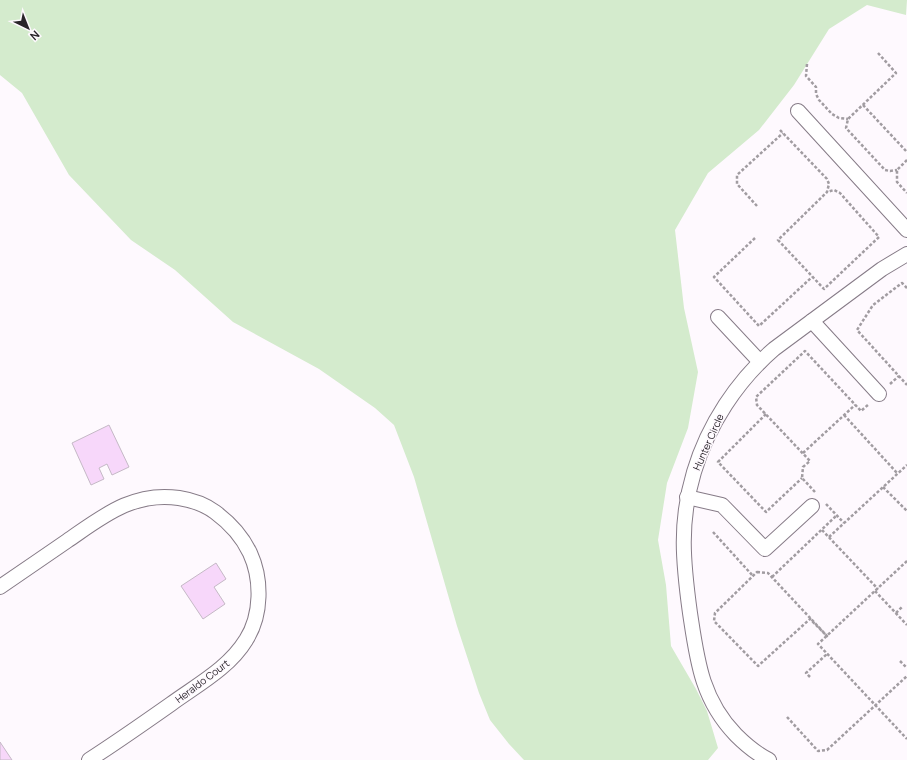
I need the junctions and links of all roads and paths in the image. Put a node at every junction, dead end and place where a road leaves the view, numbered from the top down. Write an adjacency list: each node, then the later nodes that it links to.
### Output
1 (878, 53): 3 (path)
2 (807, 64): 5 (path)
3 (863, 105): 5 (path); 8 (path)
4 (798, 111): 14 (street)
5 (848, 119): 10 (path)
6 (780, 130): 7 (path)
7 (783, 133): 11 (path); 13 (path)
8 (907, 152)
9 (907, 160): 10 (path)
10 (897, 170): 12 (path)
11 (827, 192): 17 (path); 17 (path)
12 (907, 193)
13 (757, 206)
14 (907, 230)
15 (755, 238): 17 (path)
16 (907, 254): 20 (street, Hunter Circle)
17 (812, 277)
18 (907, 288): 22 (path)
19 (718, 317): 21 (street)
20 (812, 321): 21 (street, Hunter Circle); 24 (street)
21 (760, 362): 33 (street, Hunter Circle)
22 (898, 376): 23 (path); 24 (path)
23 (907, 384)
24 (879, 394): 25 (path)
25 (855, 405): 26 (path); 27 (path)
26 (766, 414): 28 (path); 31 (path)
27 (844, 415): 28 (path); 30 (path)
28 (803, 453): 31 (path)
29 (907, 465): 30 (path)
30 (898, 474): 32 (path)
31 (802, 478): 34 (path)
32 (883, 487): 35 (path); 37 (path)
33 (687, 497): 34 (street); 60 (street, Hunter Circle)
34 (817, 500): 36 (path)
35 (907, 511)
36 (837, 515): 37 (path); 38 (path)
37 (844, 522): 40 (path)
38 (822, 530): 40 (path); 43 (path)
39 (713, 532): 42 (path)
40 (828, 537): 45 (path)
41 (907, 561): 45 (path)
42 (753, 576): 43 (path); 50 (path)
43 (772, 577): 50 (path)
44 (0, 587): 59 (street, Heraldo Court)
45 (878, 588): 46 (path)
46 (875, 591): 48 (path); 50 (path)
47 (902, 607): 48 (path)
48 (896, 613): 49 (path)
49 (907, 625)
50 (827, 636): 51 (path)
51 (827, 654): 54 (path); 56 (path)
52 (900, 661): 53 (path)
53 (907, 668)
54 (810, 676)
55 (907, 676): 56 (path)
56 (875, 705): 57 (path); 58 (path)
57 (787, 717)
58 (907, 740)
59 (89, 760)
60 (769, 760)

